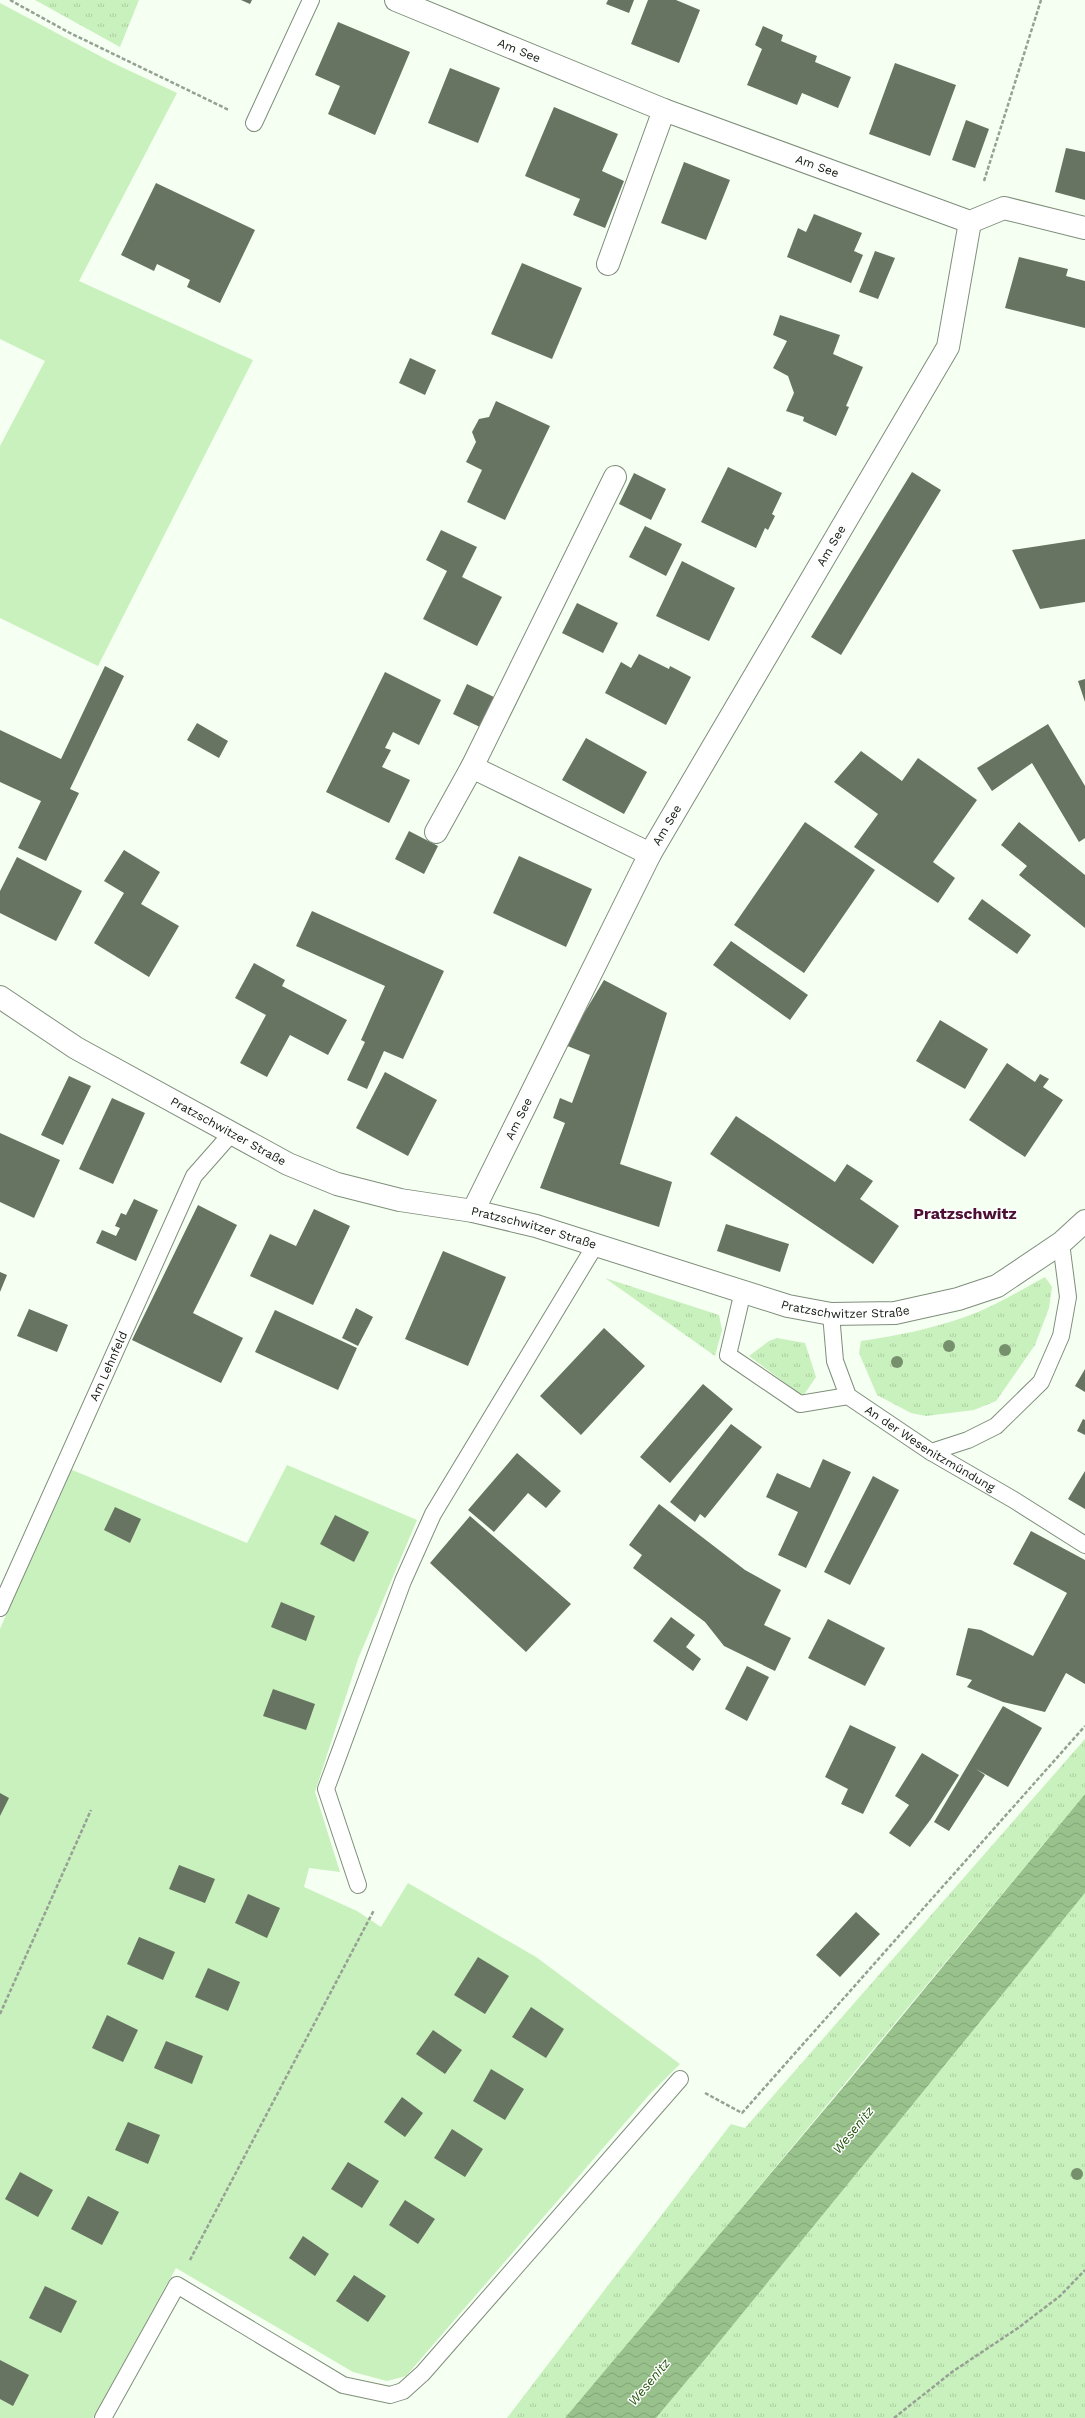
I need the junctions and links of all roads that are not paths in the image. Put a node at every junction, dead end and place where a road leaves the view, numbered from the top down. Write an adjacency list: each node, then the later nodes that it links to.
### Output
1 (312, 0): 4 (lane)
2 (396, 0): 3 (street, Am See)
3 (664, 110): 5 (street, Am See); 7 (street)
4 (254, 123)
5 (970, 222): 6 (street); 11 (street, Am See)
6 (1085, 228)
7 (608, 264)
8 (615, 477): 9 (street)
9 (472, 767): 10 (street); 11 (street, Am See)
10 (436, 832)
11 (650, 854): 14 (street, Am See)
12 (0, 997): 13 (street, Pratzschwitzer Straße)
13 (231, 1134): 14 (street, Pratzschwitzer Straße); 23 (lane, Am Lehnfeld)
14 (473, 1210): 17 (street, Pratzschwitzer Straße)
15 (1085, 1221): 16 (street, Pratzschwitzer Straße)
16 (1061, 1243): 19 (street, Pratzschwitzer Straße); 21 (lane)
17 (596, 1244): 18 (street, Pratzschwitzer Straße); 24 (lane)
18 (743, 1291): 19 (street, Pratzschwitzer Straße); 20 (lane)
19 (831, 1314): 20 (lane)
20 (848, 1396): 21 (lane, An der Wesenitzmündung)
21 (931, 1452): 22 (lane, An der Wesenitzmündung)
22 (1085, 1544)
23 (0, 1608)
24 (358, 1885)
25 (680, 2079): 26 (lane)
26 (103, 2418)

